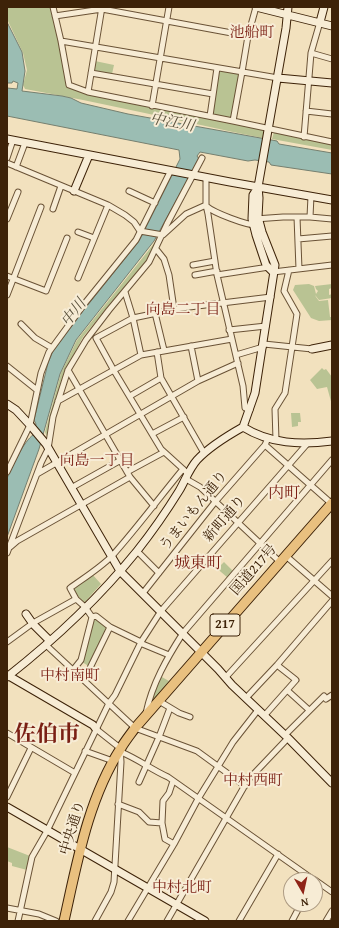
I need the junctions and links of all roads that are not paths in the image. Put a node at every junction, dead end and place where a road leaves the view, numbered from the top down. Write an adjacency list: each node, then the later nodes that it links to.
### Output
1 (53, 7): 7 (street)
2 (169, 7): 8 (street)
3 (256, 7): 6 (street); 11 (street)
4 (324, 7): 9 (street)
5 (102, 8): 7 (street); 8 (street); 13 (street)
6 (288, 11): 9 (street); 20 (street)
7 (55, 16): 12 (street)
8 (166, 20): 11 (street); 15 (street)
9 (320, 22): 10 (street); 14 (street)
10 (332, 26)
11 (248, 36): 19 (street)
12 (61, 41): 13 (street); 24 (street)
13 (96, 47): 15 (street); 18 (street)
14 (311, 53): 16 (street); 21 (street)
15 (160, 57): 17 (street); 23 (street)
16 (332, 59)
17 (217, 68): 19 (street); 25 (street)
18 (91, 72): 23 (street); 24 (street)
19 (242, 72): 20 (street); 30 (street)
20 (278, 78): 21 (street); 31 (street)
21 (308, 81): 22 (street); 27 (street)
22 (332, 83)
23 (156, 84): 25 (street); 26 (street)
24 (88, 92): 26 (street)
25 (213, 94): 29 (street)
26 (152, 106): 29 (street)
27 (306, 111): 28 (street); 32 (street)
28 (332, 114)
29 (210, 116): 30 (street)
30 (233, 121): 31 (street)
31 (268, 129): 32 (street); 45 (street)
32 (304, 136): 34 (street)
33 (10, 140): 35 (street); 37 (street)
34 (332, 142)
35 (25, 143): 36 (street); 40 (street)
36 (89, 155): 41 (street); 46 (street)
37 (7, 158)
38 (202, 158): 42 (street)
39 (7, 163): 40 (street)
40 (16, 167): 44 (street)
41 (172, 170): 42 (street); 51 (street)
42 (192, 174): 43 (street); 60 (street)
43 (206, 177): 45 (street); 53 (street)
44 (61, 186): 46 (street); 55 (street)
45 (258, 187): 49 (street); 61 (street)
46 (74, 191): 52 (street)
47 (129, 191): 51 (street)
48 (18, 192): 59 (street)
49 (311, 196): 50 (street); 57 (street)
50 (332, 200)
51 (154, 203): 63 (street)
52 (108, 205): 63 (street); 68 (street)
53 (206, 206): 61 (street); 62 (street); 71 (street)
54 (41, 207): 80 (street)
55 (53, 209)
56 (297, 217): 57 (street); 61 (street); 69 (street)
57 (310, 217): 58 (street)
58 (332, 219)
59 (7, 220)
60 (169, 220): 62 (street); 65 (street)
61 (256, 222): 74 (street)
62 (175, 224): 65 (street)
63 (142, 231): 65 (street); 97 (street)
64 (78, 232): 68 (street)
65 (162, 235): 70 (street)
66 (332, 236): 69 (street)
67 (67, 238): 80 (street)
68 (94, 238): 81 (street)
69 (298, 239): 75 (street)
70 (156, 249): 82 (street); 86 (street)
71 (215, 261): 72 (street); 77 (street)
72 (193, 265)
73 (332, 265): 75 (street)
74 (272, 268): 76 (street); 77 (street); 84 (street)
75 (299, 269): 76 (street)
76 (289, 270): 96 (street)
77 (217, 273): 78 (street); 85 (street)
78 (195, 275)
79 (7, 276): 80 (street)
80 (14, 278): 83 (street)
81 (78, 278)
82 (125, 292): 88 (street); 106 (street)
83 (7, 295)
84 (271, 297): 85 (street); 90 (street)
85 (224, 304): 86 (street); 91 (street)
86 (174, 309): 87 (street)
87 (155, 313): 88 (street); 99 (street)
88 (133, 318): 101 (street); 105 (street)
89 (21, 324): 97 (street)
90 (266, 326): 91 (street); 95 (street)
91 (229, 330): 92 (street)
92 (232, 339): 94 (street); 102 (street)
93 (332, 345): 98 (street)
94 (190, 346): 99 (street); 108 (street)
95 (263, 346): 96 (street); 102 (street); 115 (street)
96 (292, 347): 98 (street); 122 (street)
97 (52, 348): 110 (street)
98 (312, 349)
99 (164, 350): 100 (street)
100 (157, 352): 101 (street); 107 (street)
101 (141, 355): 105 (street)
102 (236, 355): 103 (street)
103 (238, 363): 108 (street); 115 (street)
104 (7, 366): 110 (street)
105 (113, 369): 109 (street); 111 (street)
106 (68, 370): 109 (street); 113 (street)
107 (162, 378): 111 (street); 112 (street)
108 (198, 381): 112 (street)
109 (79, 389): 113 (street); 120 (street)
110 (37, 390): 118 (street)
111 (130, 396): 116 (street)
112 (172, 396): 116 (street); 117 (street)
113 (58, 401): 126 (street)
114 (7, 404): 118 (street)
115 (250, 410): 119 (street)
116 (140, 414): 120 (street); 121 (street)
117 (184, 417): 121 (street); 128 (street)
118 (31, 426): 126 (street); 133 (street)
119 (243, 427): 124 (street); 128 (street)
120 (106, 433): 129 (street); 131 (street)
121 (152, 434): 127 (street)
122 (276, 440): 124 (street); 125 (street)
123 (332, 441): 125 (street)
124 (266, 442): 132 (street); 140 (street, うまいもん通り)
125 (307, 444): 132 (street, 新町通り)
126 (47, 446): 131 (street); 135 (street)
127 (164, 452): 134 (street); 136 (street)
128 (204, 453): 136 (street)
129 (121, 460): 134 (street); 139 (street)
130 (332, 460): 138 (street)
131 (57, 463): 135 (street); 139 (street)
132 (288, 466): 138 (street); 144 (street, 新町通り)
133 (7, 472)
134 (127, 472): 137 (street)
135 (37, 474): 146 (street)
136 (186, 474): 140 (street); 143 (street); 147 (street)
137 (130, 477): 142 (street); 143 (street)
138 (310, 486): 141 (street); 145 (street)
139 (71, 488): 142 (street)
140 (215, 502): 144 (street); 152 (street, うまいもん通り)
141 (332, 503): 149 (highway, 国道217号 / 217)
142 (81, 506): 146 (street); 148 (street)
143 (154, 506): 148 (street)
144 (238, 523): 145 (street); 159 (street, 新町通り)
145 (260, 543): 149 (street); 164 (street)
146 (8, 551)
147 (137, 551): 151 (street); 152 (street)
148 (111, 557): 151 (street); 156 (street)
149 (283, 559): 153 (street); 168 (highway, 国道217号 / 217)
150 (332, 561): 153 (street)
151 (120, 571): 154 (street); 158 (street)
152 (159, 572): 154 (street, うまいもん通り)
153 (315, 581): 155 (street); 173 (street)
154 (143, 593): 159 (street)
155 (332, 596)
156 (76, 599): 158 (street); 162 (street)
157 (332, 601): 170 (street)
158 (85, 606): 161 (street); 166 (street)
159 (161, 611): 164 (street); 167 (street, 新町通り)
160 (26, 614): 162 (street)
161 (92, 617): 163 (street); 171 (street)
162 (32, 624): 165 (street); 166 (street)
163 (110, 627): 167 (street); 174 (street)
164 (183, 633): 168 (street); 169 (street)
165 (7, 642)
166 (48, 643): 171 (street); 172 (street)
167 (140, 643): 169 (street); 179 (street, 新町通り)
168 (202, 652): 173 (street); 178 (highway, 国道217号 / 217)
169 (169, 655): 184 (street)
170 (277, 665): 175 (street); 177 (street)
171 (73, 670): 174 (street)
172 (8, 677): 187 (street)
173 (226, 677): 177 (street)
174 (82, 678): 179 (street)
175 (287, 690): 182 (street); 183 (street)
176 (332, 695): 182 (street)
177 (246, 698): 181 (street)
178 (159, 701): 180 (street); 184 (highway, 国道217号 / 217)
179 (109, 703): 186 (street); 187 (street, 新町通り)
180 (170, 708): 185 (street); 189 (street)
181 (258, 710): 183 (street); 196 (street)
182 (309, 710): 190 (street)
183 (264, 716): 190 (street)
184 (145, 717): 186 (highway, 国道217号 / 217)
185 (190, 717)
186 (135, 728): 189 (street); 192 (highway, 国道217号 / 217)
187 (96, 729): 192 (street); 193 (street, 新町通り)
188 (7, 733): 191 (street)
189 (159, 737): 195 (street); 196 (street)
190 (287, 737): 200 (street); 201 (street)
191 (31, 748): 197 (street); 202 (street)
192 (121, 750): 194 (highway, 中央通り / 217); 195 (street); 204 (street)
193 (86, 752): 194 (street); 197 (street, 新町通り)
194 (113, 761): 210 (highway, 中央通り / 217)
195 (146, 766): 198 (street); 199 (street)
196 (218, 767): 201 (street); 203 (street)
197 (75, 773): 208 (street, 新町通り)
198 (173, 781): 203 (street); 207 (street)
199 (139, 782)
200 (332, 783)
201 (245, 786): 206 (street)
202 (7, 797)
203 (198, 799): 206 (street); 209 (street)
204 (118, 804): 207 (street); 212 (street)
205 (7, 807): 208 (street)
206 (226, 819): 211 (street); 217 (street)
207 (162, 823): 209 (street)
208 (47, 831): 210 (street); 219 (street, 新町通り)
209 (174, 844): 215 (street)
210 (80, 849): 212 (street); 224 (highway, 中央通り / 217)
211 (278, 854): 213 (street); 229 (street)
212 (114, 868): 215 (street); 225 (street)
213 (304, 872)
214 (323, 886): 216 (street)
215 (148, 888): 217 (street); 226 (street)
216 (332, 892)
217 (176, 904): 227 (street); 228 (street)
218 (7, 908): 219 (street)
219 (20, 910): 222 (street, 新町通り); 223 (street)
220 (332, 911): 231 (street)
221 (297, 912): 230 (street)
222 (18, 921)
223 (56, 921)
224 (64, 921)
225 (94, 921)
226 (128, 921)
227 (167, 921)
228 (205, 921)
229 (239, 921)
230 (292, 921)
231 (326, 921)

